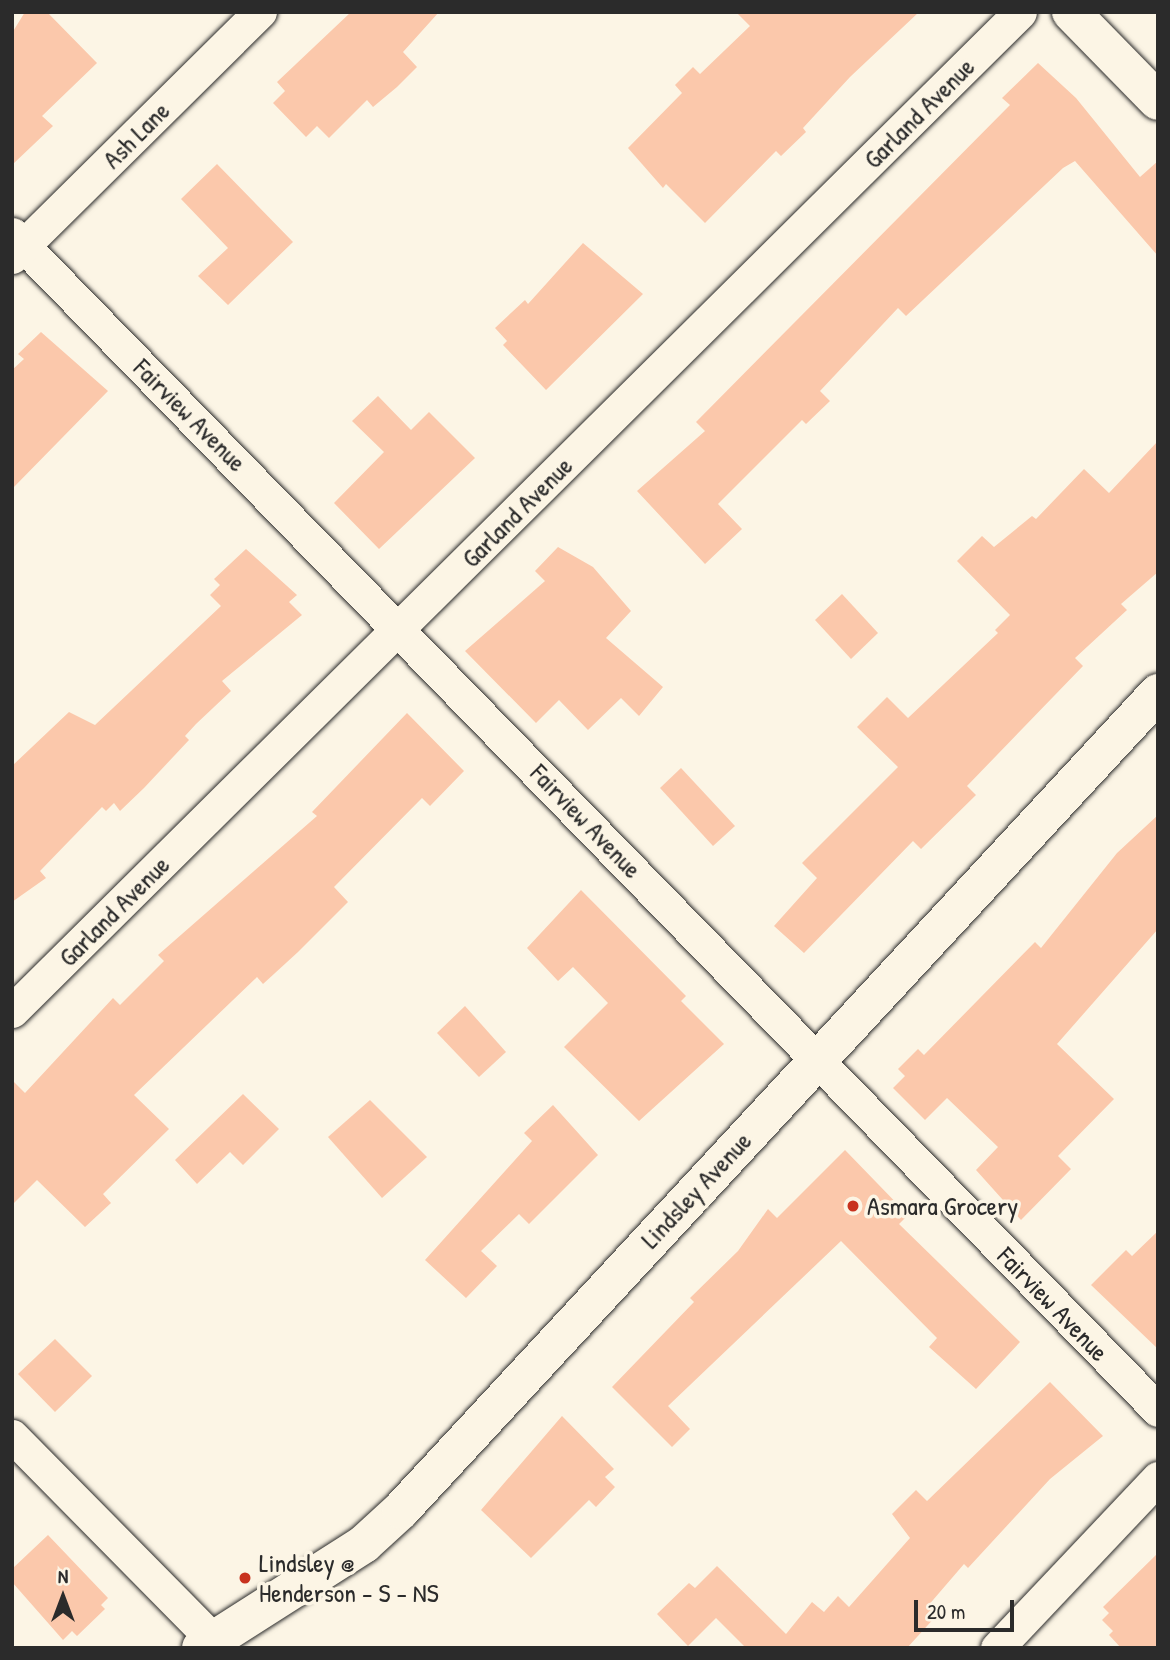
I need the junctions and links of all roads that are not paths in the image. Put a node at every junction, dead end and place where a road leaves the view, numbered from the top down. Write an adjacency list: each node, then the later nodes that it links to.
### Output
1 (260, 12): 5 (street, Ash Lane)
2 (1020, 12): 6 (street, Garland Avenue)
3 (1071, 12): 4 (street)
4 (1158, 102)
5 (16, 245): 6 (street, Fairview Avenue)
6 (401, 628): 8 (street, Garland Avenue); 9 (street, Fairview Avenue)
7 (1158, 693): 9 (street, Lindsley Avenue)
8 (12, 1011)
9 (815, 1060): 10 (street, Fairview Avenue); 13 (street, Lindsley Avenue)
10 (1158, 1410)
11 (12, 1436): 13 (street)
12 (1158, 1478): 14 (street)
13 (212, 1645)
14 (997, 1648)

